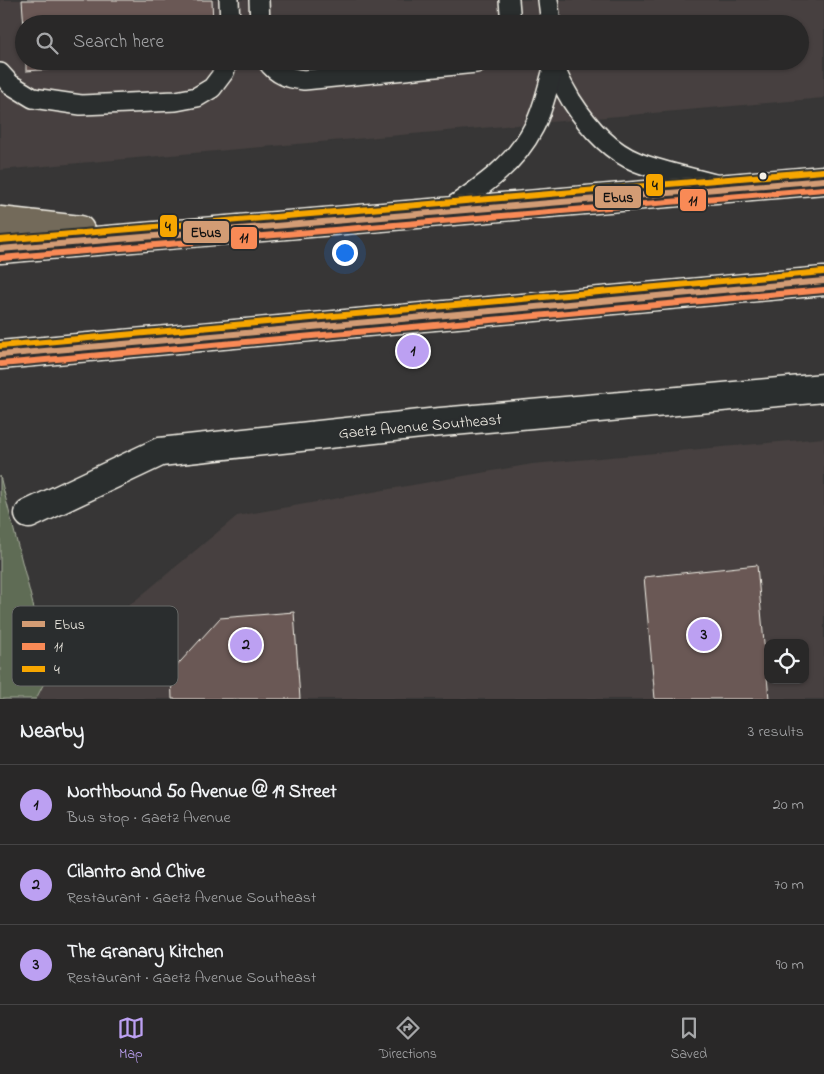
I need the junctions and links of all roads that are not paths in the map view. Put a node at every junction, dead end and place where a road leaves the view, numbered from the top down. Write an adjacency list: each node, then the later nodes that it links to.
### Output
1 (229, 0): 5 (lane)
2 (259, 0): 6 (lane)
3 (509, 0): 7 (lane)
4 (548, 0): 8 (lane)
5 (230, 15)
6 (260, 15)
7 (510, 15)
8 (549, 15)
9 (225, 70): 14 (lane)
10 (274, 70): 11 (lane)
11 (405, 70)
12 (552, 70): 17 (lane)
13 (557, 70): 16 (lane)
14 (0, 72)
15 (824, 180): 16 (main road)
16 (731, 189): 17 (main road)
17 (442, 213): 19 (main road)
18 (0, 221): 19 (main road)
19 (131, 237): 20 (main road)
20 (0, 249)
21 (824, 281): 22 (main road)
22 (0, 355)
23 (824, 388): 24 (street, Gaetz Avenue Southeast)
24 (29, 514)

